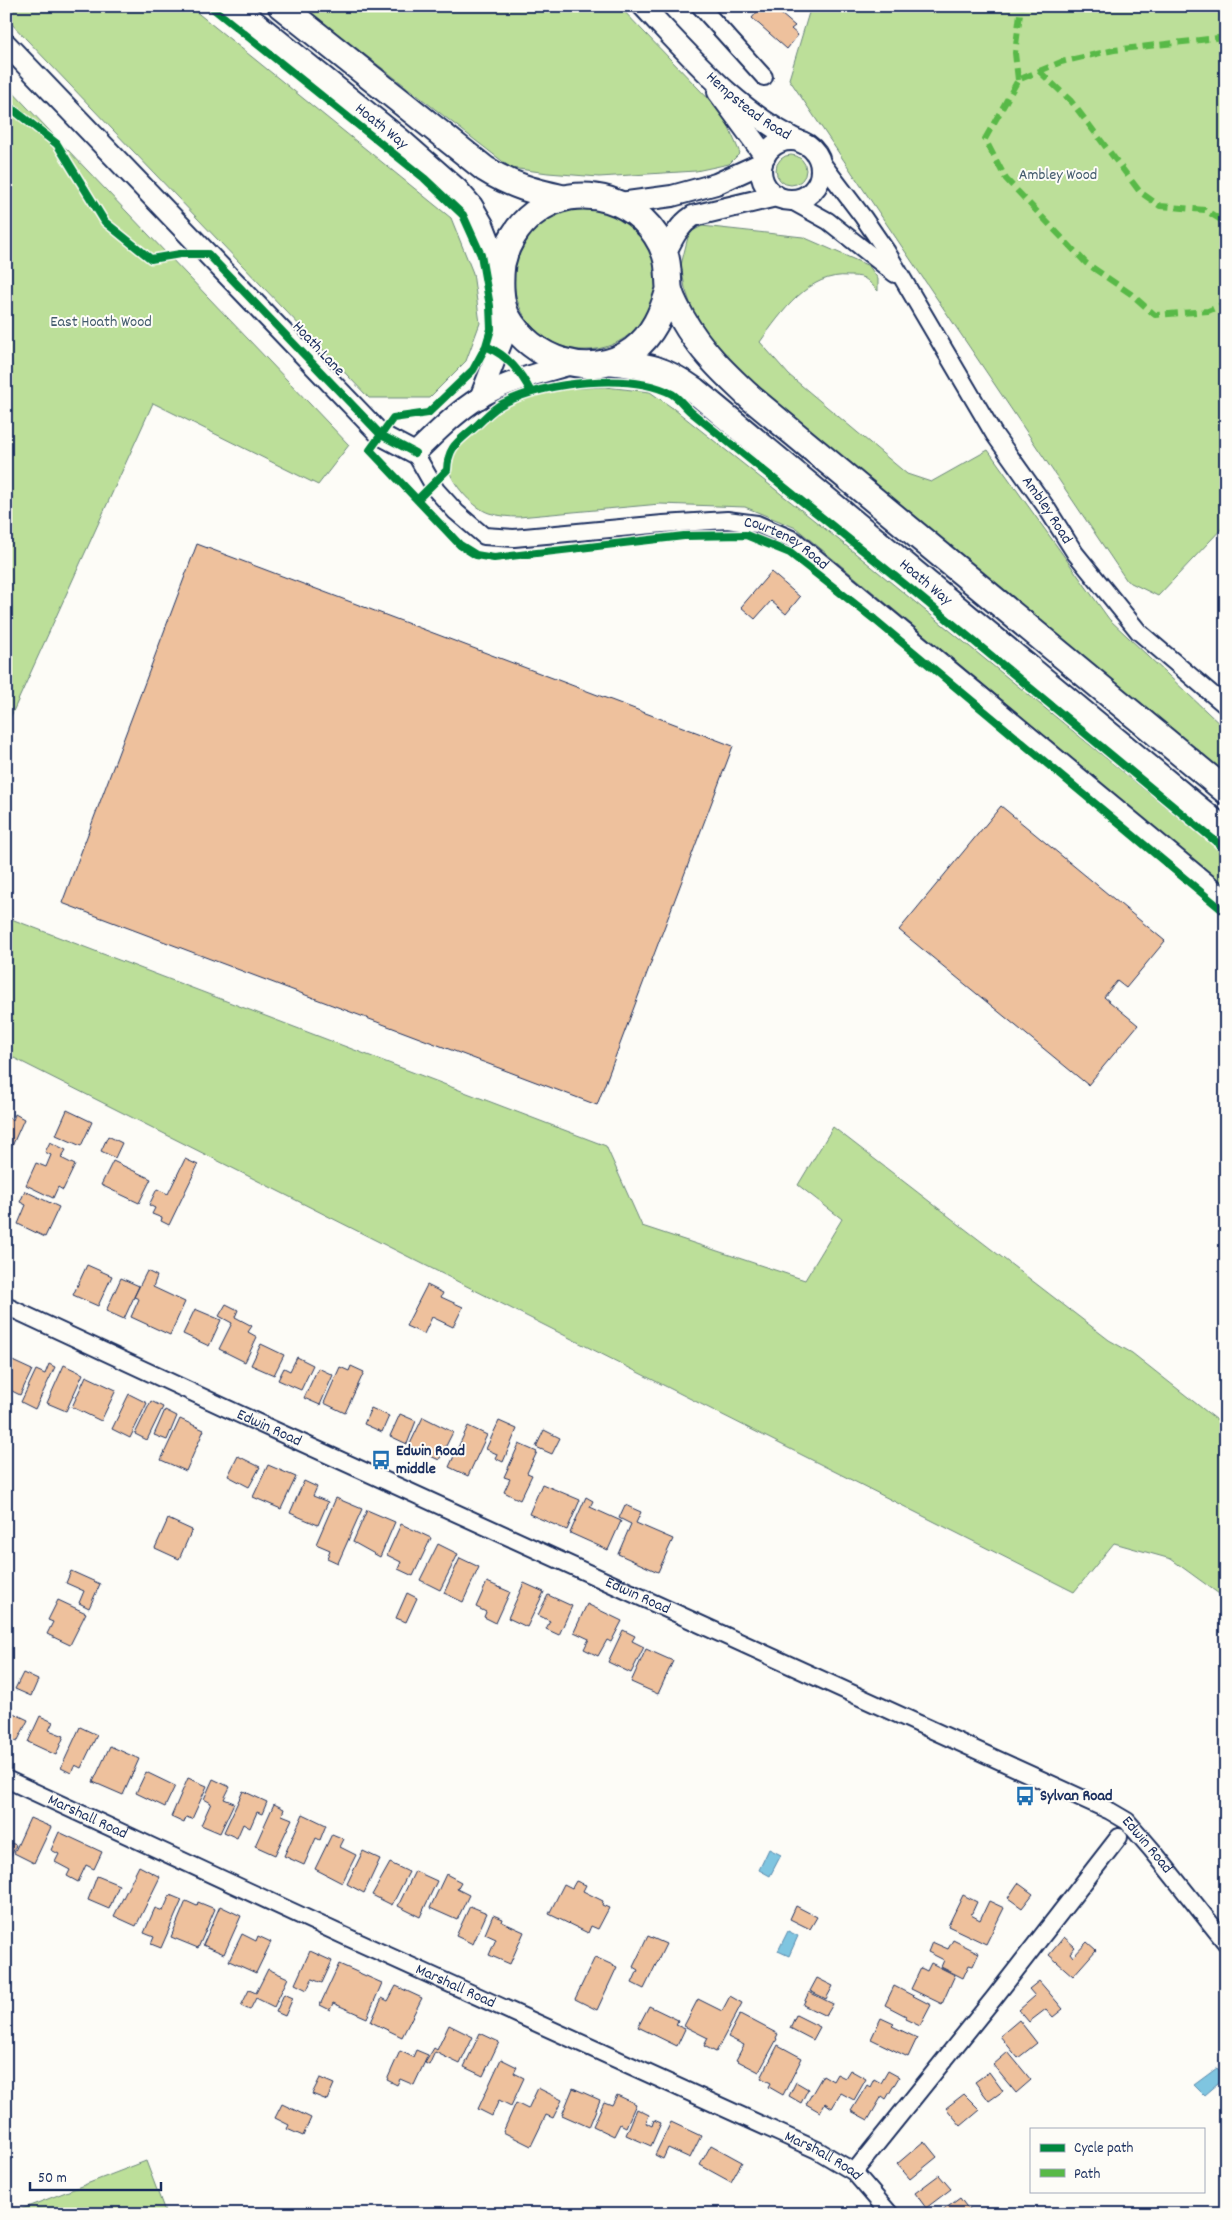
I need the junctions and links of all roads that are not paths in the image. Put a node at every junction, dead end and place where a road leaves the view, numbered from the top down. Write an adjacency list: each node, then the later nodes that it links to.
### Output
1 (232, 6): 15 (main road, Hoath Way)
2 (281, 6): 11 (main road, Hoath Way)
3 (643, 6): 6 (street, Hempstead Road)
4 (700, 6): 7 (street)
5 (6, 44): 22 (street, Hoath Lane)
6 (696, 62): 8 (street, Hempstead Road); 10 (street, Hempstead Road)
7 (764, 77)
8 (805, 144): 9 (street); 10 (street)
9 (819, 159): 12 (street); 16 (street, Ambley Road)
10 (763, 160): 12 (street); 13 (street)
11 (563, 198): 13 (main road); 15 (main road)
12 (783, 198): 14 (street); 16 (street)
13 (620, 202): 14 (main road)
14 (665, 254): 17 (main road)
15 (500, 275): 18 (main road)
16 (906, 284): 23 (street, Ambley Road)
17 (669, 290): 19 (main road); 24 (main road, Hoath Way)
18 (507, 315): 20 (main road); 21 (street)
19 (612, 362): 20 (main road); 25 (main road, Hoath Way)
20 (572, 364): 21 (street)
21 (480, 398): 22 (street)
22 (415, 453): 26 (street, Courteney Road)
23 (1226, 706)
24 (1226, 791)
25 (1226, 832)
26 (1226, 898)
27 (6, 1306): 30 (street, Edwin Road)
28 (6, 1779): 31 (street, Marshall Road)
29 (1119, 1837): 31 (street)
30 (1226, 1943)
31 (854, 2172): 32 (street, Marshall Road)
32 (890, 2214)

